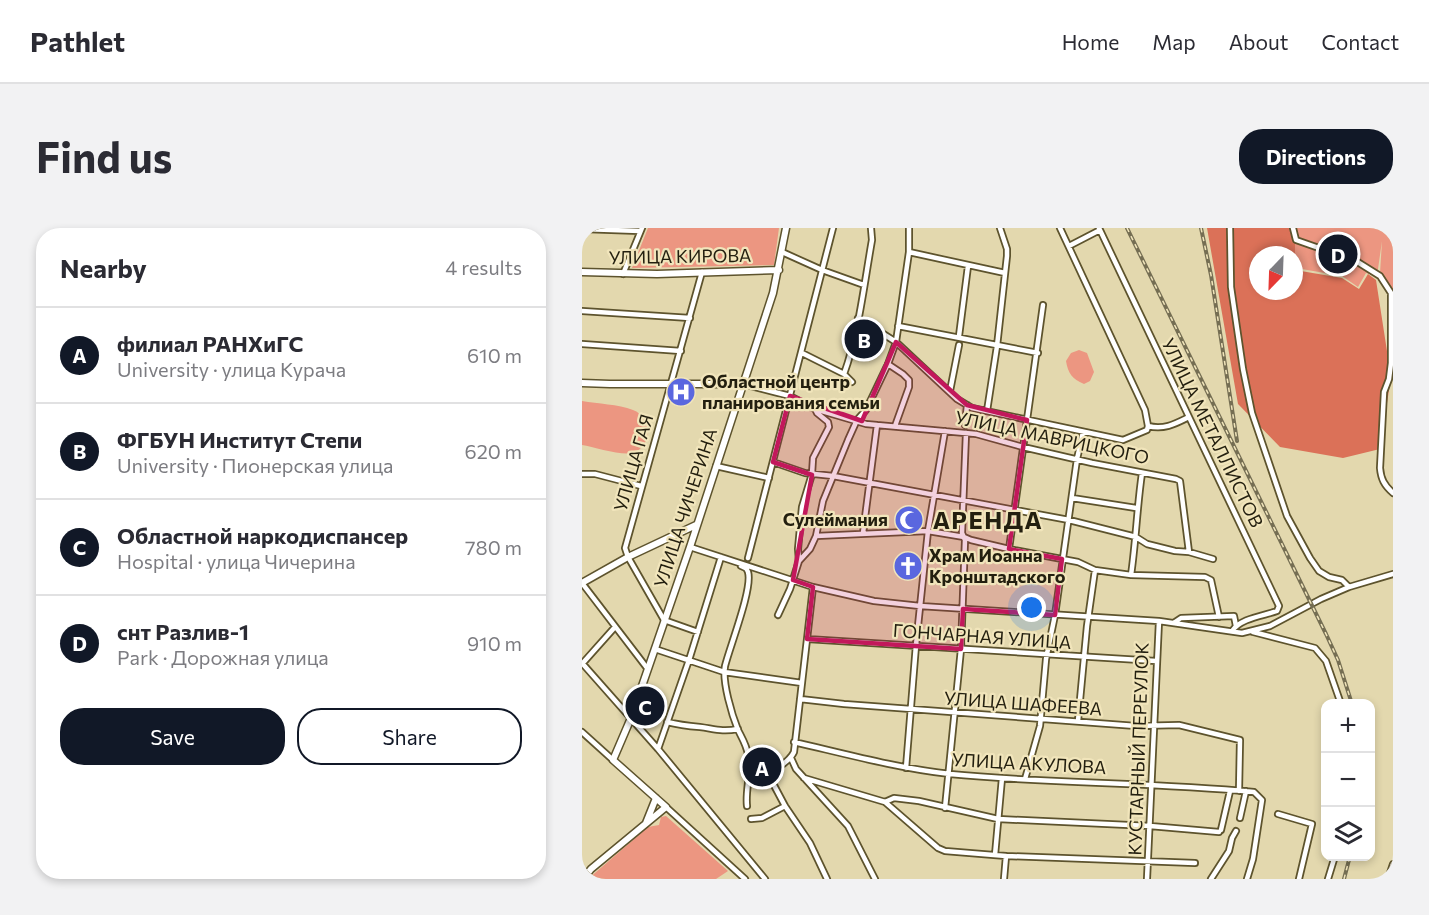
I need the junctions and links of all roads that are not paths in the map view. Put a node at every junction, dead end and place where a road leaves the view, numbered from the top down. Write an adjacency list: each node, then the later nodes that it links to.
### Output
1 (786, 228): 13 (main road, УЛИЦА ЧИЧЕРИНА)
2 (833, 228): 17 (street)
3 (871, 228): 22 (street)
4 (909, 228): 14 (street)
5 (1000, 228): 20 (street)
6 (1060, 228): 12 (street)
7 (1230, 228): 98 (street)
8 (1293, 228): 70 (street)
9 (582, 229): 11 (street)
10 (1100, 229): 12 (street); 48 (street, УЛИЦА МЕТАЛЛИСТОВ)
11 (641, 230): 21 (street)
12 (1069, 246): 55 (street)
13 (782, 252): 16 (main road, УЛИЦА ЧИЧЕРИНА); 17 (street)
14 (909, 252): 15 (street); 27 (street)
15 (968, 266): 20 (street); 28 (street)
16 (779, 270): 19 (main road, УЛИЦА КИРОВА); 41 (main road, УЛИЦА ЧИЧЕРИНА)
17 (822, 270): 22 (street); 34 (street)
18 (582, 272): 21 (main road, УЛИЦА КИРОВА)
19 (702, 272): 21 (main road, УЛИЦА КИРОВА); 25 (street, УЛИЦА ГАЯ)
20 (1005, 273): 32 (street)
21 (623, 274)
22 (864, 285): 26 (street)
23 (1043, 305): 35 (street)
24 (582, 311): 25 (street)
25 (690, 318): 33 (street, УЛИЦА ГАЯ)
26 (858, 318): 29 (street); 37 (street)
27 (898, 326): 28 (street); 29 (street)
28 (959, 336): 32 (street)
29 (896, 342): 36 (street); 42 (street)
30 (582, 344): 33 (street)
31 (959, 345): 42 (street)
32 (998, 346): 35 (street); 47 (street)
33 (681, 351): 40 (street, УЛИЦА ГАЯ)
34 (802, 353): 37 (street); 43 (street)
35 (1038, 353): 50 (street)
36 (888, 364): 46 (street); 53 (street)
37 (844, 374): 39 (street)
38 (582, 382): 40 (main road, УЛИЦА МАВРИЦКОГО)
39 (852, 382)
40 (672, 384): 41 (main road, УЛИЦА МАВРИЦКОГО); 69 (street, УЛИЦА ГАЯ)
41 (743, 384): 43 (street, УЛИЦА МАВРИЦКОГО); 62 (main road, УЛИЦА ЧИЧЕРИНА)
42 (950, 391): 44 (street)
43 (790, 396): 45 (street, УЛИЦА МАВРИЦКОГО); 61 (street)
44 (967, 405): 47 (street); 54 (street)
45 (815, 408): 49 (street, УЛИЦА МАВРИЦКОГО); 65 (street)
46 (866, 410): 49 (street); 51 (street)
47 (987, 411): 50 (street)
48 (1189, 417): 55 (street); 108 (street, УЛИЦА МЕТАЛЛИСТОВ)
49 (857, 420): 51 (street, УЛИЦА МАВРИЦКОГО); 66 (street)
50 (1027, 420): 57 (street); 59 (street)
51 (867, 424): 52 (street, УЛИЦА МАВРИЦКОГО)
52 (877, 425): 53 (street, УЛИЦА МАВРИЦКОГО); 68 (street)
53 (895, 426): 56 (street, УЛИЦА МАВРИЦКОГО)
54 (965, 426)
55 (1148, 426): 57 (street)
56 (945, 430): 58 (street, УЛИЦА МАВРИЦКОГО); 71 (street)
57 (1083, 432): 60 (street)
58 (966, 433): 59 (street, УЛИЦА МАВРИЦКОГО); 73 (street)
59 (1023, 447): 60 (street, УЛИЦА МАВРИЦКОГО); 75 (street)
60 (1077, 459): 63 (street, УЛИЦА МАВРИЦКОГО); 72 (street)
61 (773, 462): 65 (street); 67 (street)
62 (716, 466): 67 (street); 77 (main road, УЛИЦА ЧИЧЕРИНА)
63 (1143, 473): 74 (street); 85 (street, УЛИЦА МАВРИЦКОГО)
64 (582, 474): 69 (street)
65 (812, 474): 66 (street); 91 (street)
66 (833, 476): 68 (street); 80 (street)
67 (769, 478): 87 (street)
68 (870, 482): 71 (street); 79 (street)
69 (641, 486): 86 (street, УЛИЦА ГАЯ)
70 (1393, 493)
71 (935, 495): 73 (street); 78 (street)
72 (1071, 498): 74 (street); 76 (street)
73 (963, 500): 75 (street); 82 (street)
74 (1136, 508): 81 (street)
75 (1015, 510): 76 (street); 84 (street)
76 (1069, 520): 81 (street); 89 (street)
77 (696, 525): 83 (main road, УЛИЦА ЧИЧЕРИНА); 86 (main road)
78 (928, 531): 79 (street); 82 (street); 99 (street)
79 (862, 533): 80 (street)
80 (816, 536): 91 (street)
81 (1136, 537): 85 (street); 94 (street)
82 (964, 538): 84 (street); 100 (street)
83 (690, 547): 88 (street); 105 (main road, УЛИЦА ЧИЧЕРИНА)
84 (1009, 549): 89 (street)
85 (1189, 552): 90 (street)
86 (628, 557): 96 (main road); 105 (street)
87 (748, 558)
88 (721, 559): 95 (street); 111 (street); 123 (street)
89 (1062, 559): 92 (street); 102 (street)
90 (1213, 559)
91 (799, 561): 95 (street)
92 (1095, 570): 94 (street); 103 (street)
93 (1392, 573): 98 (street)
94 (1131, 575): 104 (street)
95 (793, 580): 97 (street); 101 (street)
96 (582, 583): 109 (street)
97 (813, 587): 99 (street); 113 (street)
98 (1349, 587): 112 (street)
99 (920, 606): 100 (street); 114 (street)
100 (963, 609): 102 (street); 116 (street)
101 (778, 615)
102 (1055, 615): 103 (street); 117 (street)
103 (1089, 616): 106 (street); 118 (street)
104 (1219, 618): 107 (street); 108 (street)
105 (664, 620): 111 (street); 115 (main road, УЛИЦА ЧИЧЕРИНА)
106 (1159, 621): 107 (street); 120 (street, КУСТАРНЫЙ ПЕРЕУЛОК)
107 (1175, 622): 110 (street)
108 (1236, 626): 110 (street)
109 (615, 627): 121 (street); 122 (street)
110 (1232, 631): 112 (street)
111 (698, 632): 119 (street)
112 (1251, 632): 126 (street)
113 (807, 639): 114 (street, ГОНЧАРНАЯ УЛИЦА); 124 (street)
114 (915, 645): 116 (street, ГОНЧАРНАЯ УЛИЦА); 127 (street)
115 (654, 648): 119 (street); 122 (main road, УЛИЦА ЧИЧЕРИНА)
116 (961, 649): 117 (street, ГОНЧАРНАЯ УЛИЦА); 128 (street)
117 (1047, 655): 118 (street, ГОНЧАРНАЯ УЛИЦА); 130 (street)
118 (1084, 657): 120 (street, ГОНЧАРНАЯ УЛИЦА); 132 (street)
119 (689, 660): 123 (street); 131 (street)
120 (1156, 661): 133 (street, КУСТАРНЫЙ ПЕРЕУЛОК)
121 (582, 663): 129 (street)
122 (647, 668): 129 (main road, УЛИЦА ЧИЧЕРИНА)
123 (724, 672): 124 (street); 134 (street)
124 (802, 683): 125 (street)
125 (800, 699): 127 (street, УЛИЦА ШАФЕЕВА); 136 (street)
126 (1339, 699)
127 (911, 708): 128 (street, УЛИЦА ШАФЕЕВА); 140 (street)
128 (956, 713): 130 (street, УЛИЦА ШАФЕЕВА); 142 (street)
129 (631, 718): 137 (street); 139 (main road, УЛИЦА ЧИЧЕРИНА)
130 (1041, 718): 132 (street, УЛИЦА ШАФЕЕВА); 145 (street)
131 (667, 722): 134 (street); 137 (street)
132 (1078, 722): 133 (street, УЛИЦА ШАФЕЕВА)
133 (1154, 725): 147 (street, КУСТАРНЫЙ ПЕРЕУЛОК); 149 (street, УЛИЦА ШАФЕЕВА)
134 (738, 729): 146 (street)
135 (582, 732): 139 (street)
136 (794, 742): 138 (street); 140 (street, УЛИЦА АКУЛОВА)
137 (658, 749): 175 (street)
138 (791, 758): 141 (street); 143 (street)
139 (613, 760): 151 (main road)
140 (906, 768): 142 (street, УЛИЦА АКУЛОВА)
141 (768, 774): 146 (street); 154 (street)
142 (949, 774): 144 (street, УЛИЦА АКУЛОВА); 156 (street)
143 (804, 778): 152 (street); 177 (street)
144 (1002, 778): 145 (street, УЛИЦА АКУЛОВА); 160 (street)
145 (1026, 779): 147 (street, УЛИЦА АКУЛОВА)
146 (748, 784): 153 (street)
147 (1152, 784): 148 (street, УЛИЦА АКУЛОВА); 162 (street, КУСТАРНЫЙ ПЕРЕУЛОК)
148 (1230, 791): 149 (street, УЛИЦА АКУЛОВА); 162 (street)
149 (1239, 791): 150 (street, УЛИЦА АКУЛОВА)
150 (1246, 791): 158 (street); 181 (street, УЛИЦА АКУЛОВА)
151 (656, 798): 155 (main road); 161 (main road)
152 (885, 802): 156 (street); 164 (street)
153 (747, 806)
154 (785, 806): 159 (street); 176 (street)
155 (666, 807): 161 (main road); 174 (street)
156 (945, 808): 160 (street)
157 (1278, 814): 182 (street)
158 (1240, 818)
159 (751, 819)
160 (998, 819): 162 (street); 164 (street)
161 (645, 823): 170 (main road)
162 (1150, 826): 166 (street, КУСТАРНЫЙ ПЕРЕУЛОК)
163 (1236, 831): 180 (street)
164 (995, 855): 165 (street)
165 (1006, 856): 166 (street); 172 (street)
166 (1148, 860): 168 (street); 179 (street, КУСТАРНЫЙ ПЕРЕУЛОК)
167 (1333, 861): 183 (street)
168 (1196, 863)
169 (1393, 864): 184 (street)
170 (591, 869): 171 (main road); 173 (main road)
171 (582, 874)
172 (1004, 877): 178 (street)
173 (583, 879)
174 (745, 879)
175 (765, 879)
176 (827, 879)
177 (875, 879)
178 (1010, 879)
179 (1147, 879)
180 (1211, 879)
181 (1247, 879)
182 (1299, 879)
183 (1328, 879)
184 (1388, 879)

